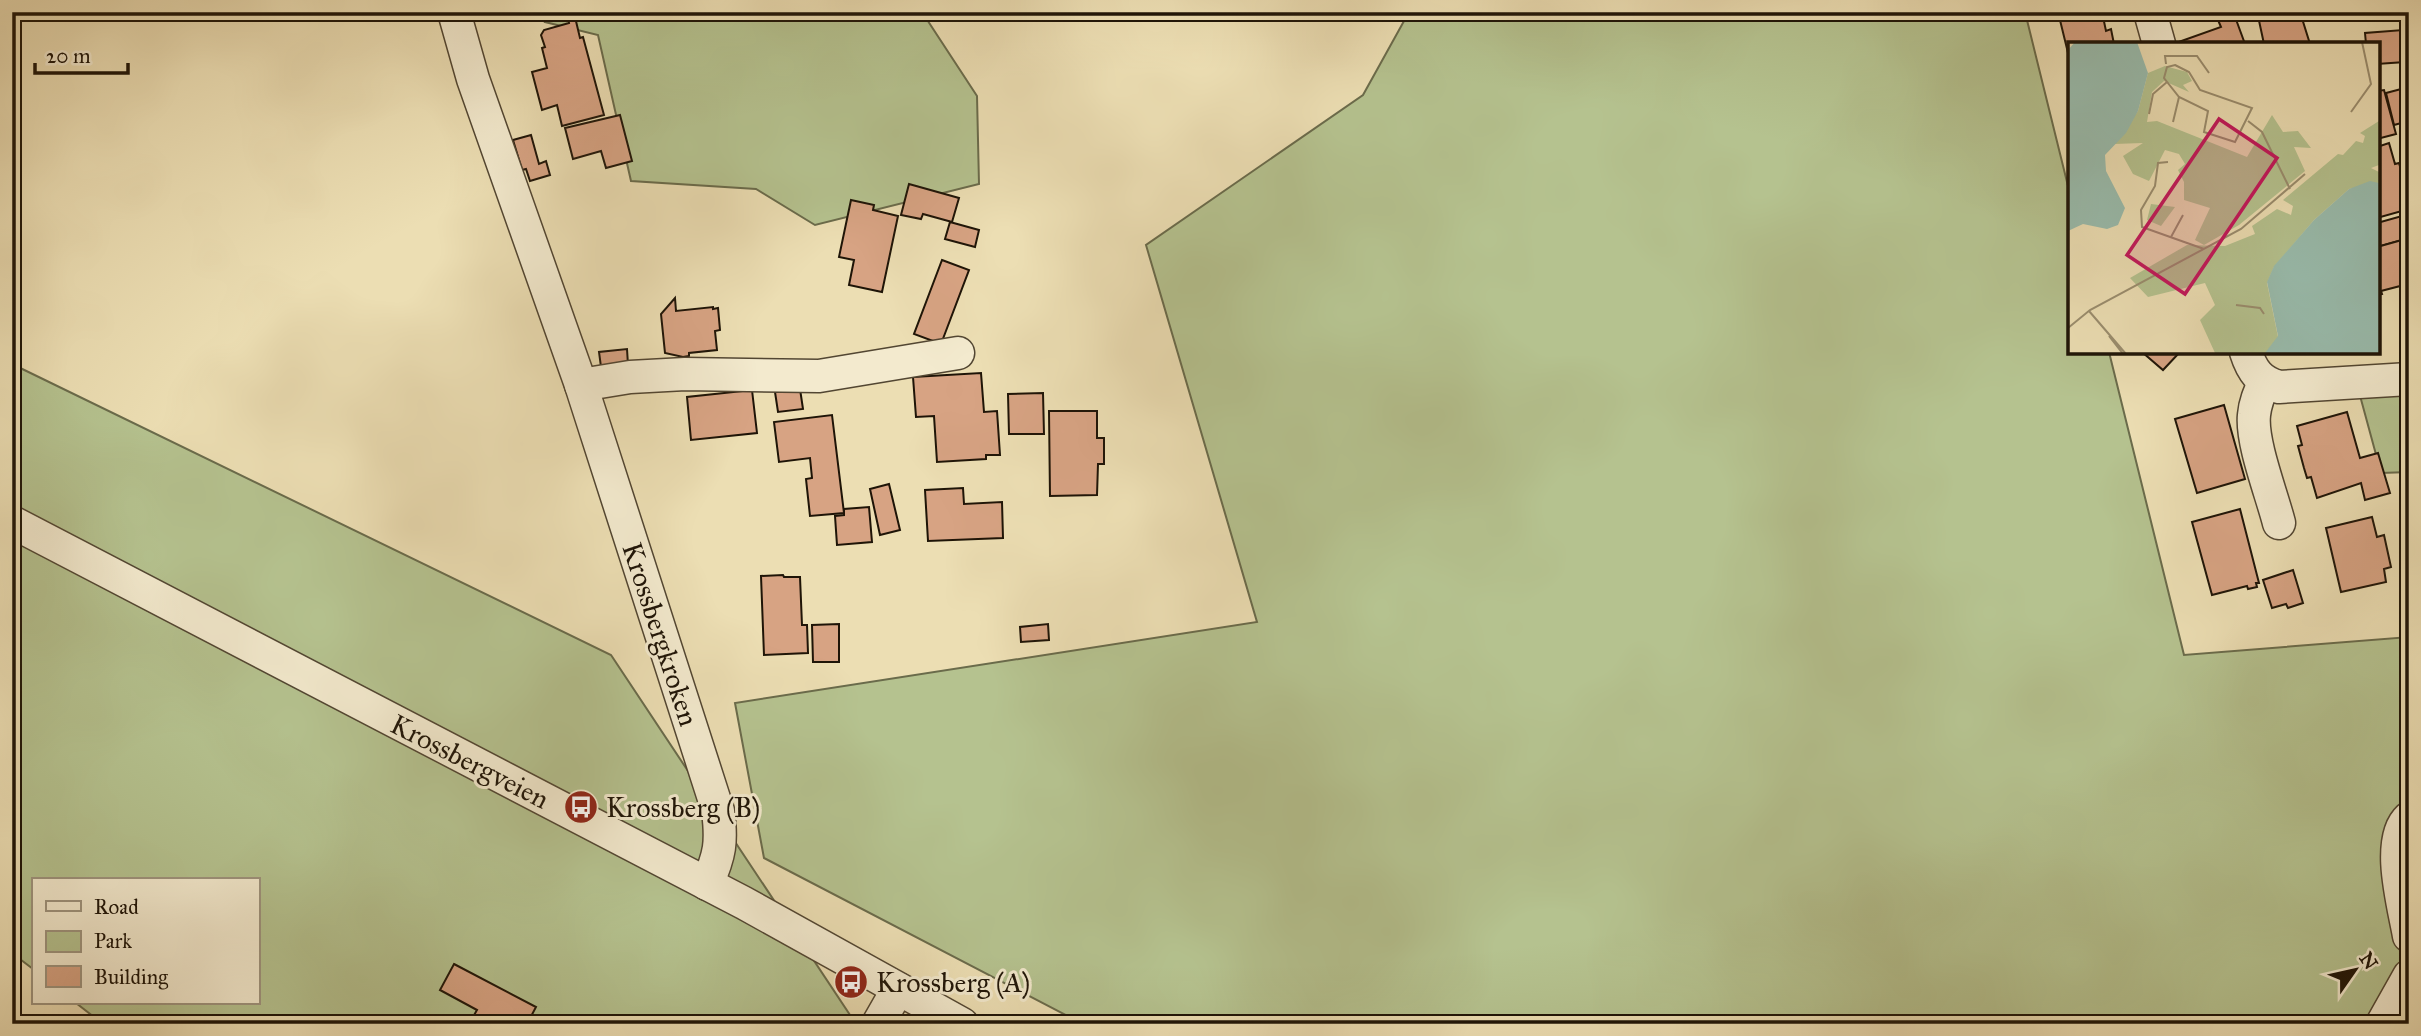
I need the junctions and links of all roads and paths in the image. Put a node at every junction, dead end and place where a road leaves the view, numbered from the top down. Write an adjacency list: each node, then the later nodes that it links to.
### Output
1 (454, 12): 8 (street, Krossbergkroken)
2 (2150, 12): 3 (street)
3 (2158, 42)
4 (958, 353): 8 (street)
5 (2247, 354): 7 (street)
6 (2409, 379): 7 (street)
7 (2264, 383): 10 (street)
8 (581, 385): 12 (street, Krossbergkroken)
9 (12, 522): 12 (street, Krossbergveien)
10 (2280, 523)
11 (2409, 818): 13 (street)
12 (707, 884): 15 (street, Krossbergveien)
13 (2409, 936)
14 (2409, 976): 18 (street)
15 (898, 989): 16 (street); 17 (street, Krossbergveien)
16 (878, 1024)
17 (962, 1024)
18 (2382, 1024)

